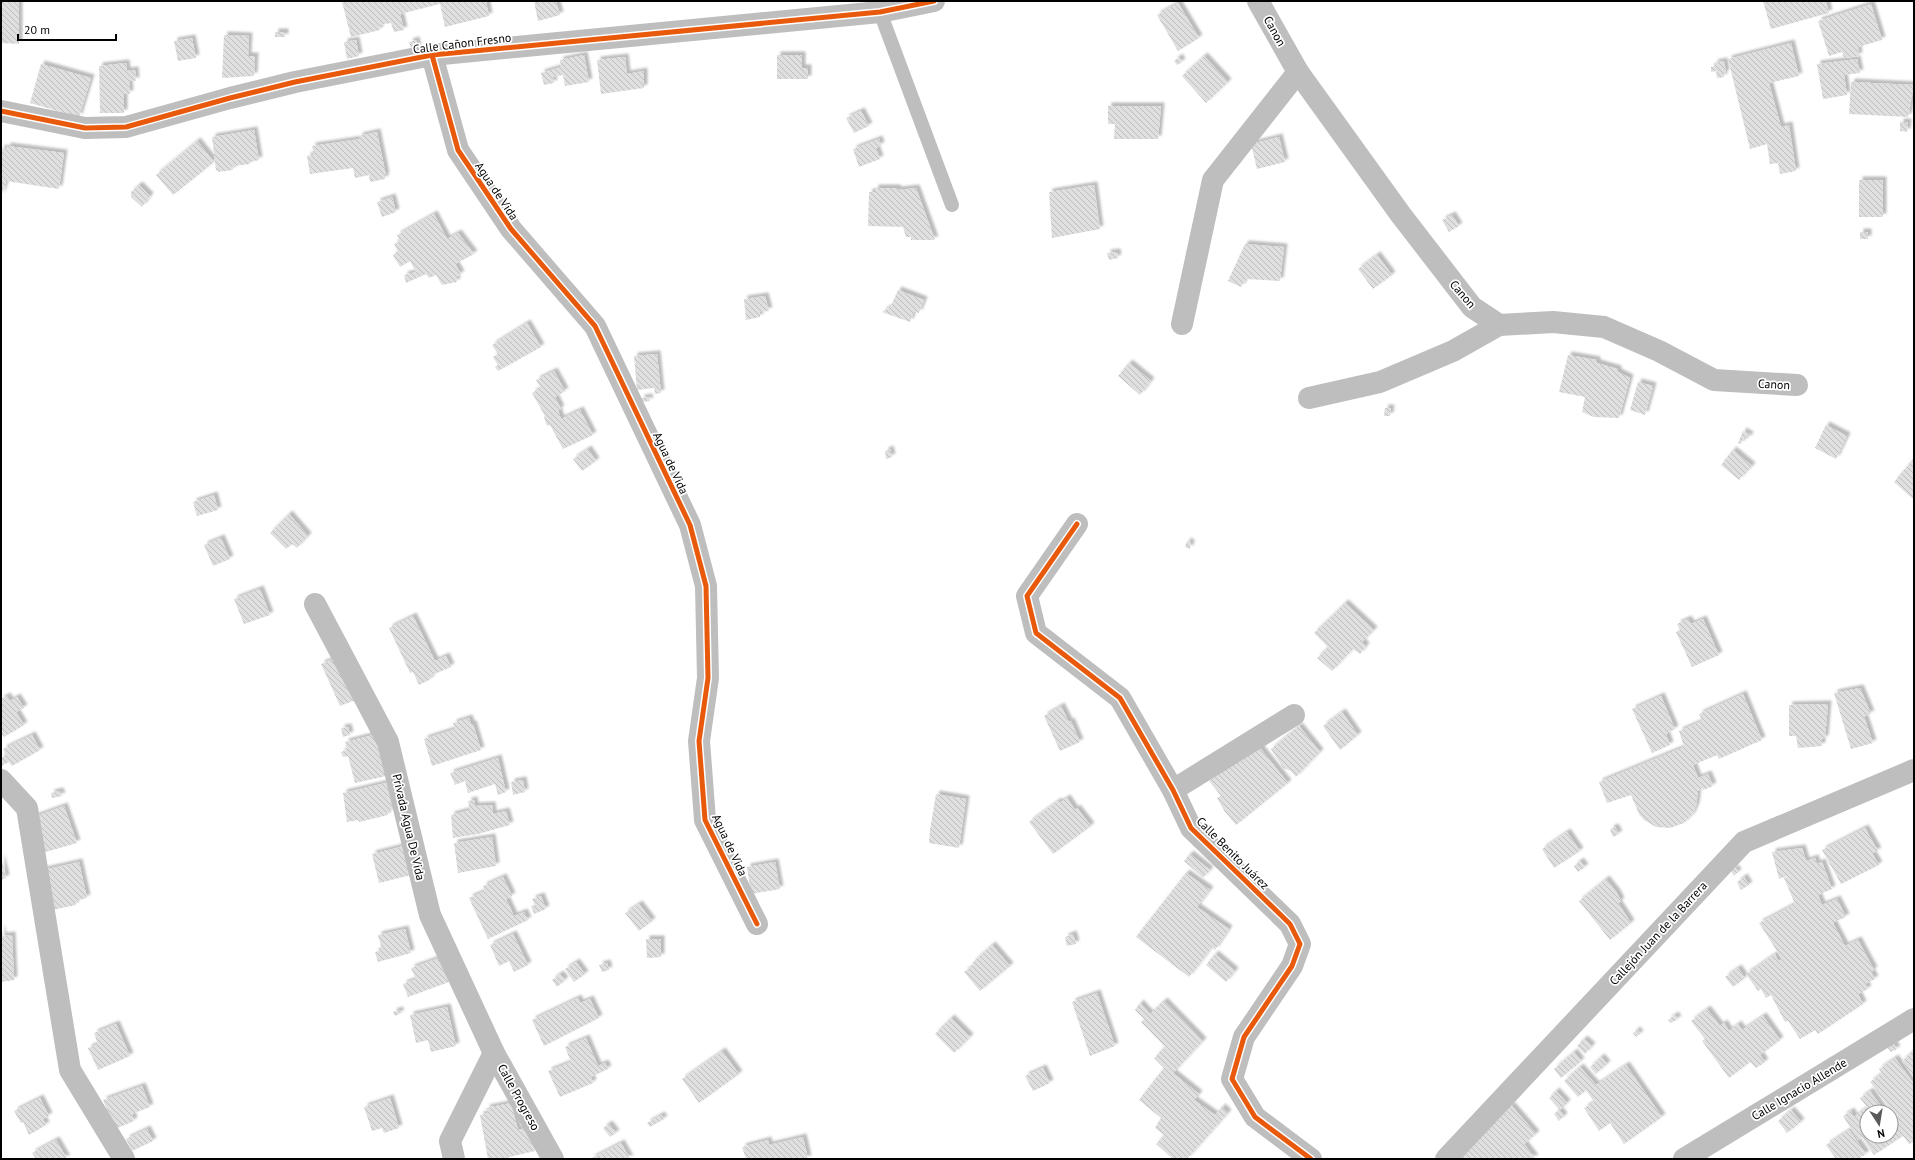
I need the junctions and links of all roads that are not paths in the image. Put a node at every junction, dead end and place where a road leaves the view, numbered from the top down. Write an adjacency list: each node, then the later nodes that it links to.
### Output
1 (934, 1): 3 (street, Calle Cañon Fresno)
2 (1258, 1): 5 (street, Canon)
3 (880, 12): 4 (street, Calle Cañon Fresno); 7 (lane)
4 (432, 55): 6 (street, Calle Cañon Fresno); 18 (street, Agua de Vida)
5 (1298, 72): 8 (street); 9 (street, Canon)
6 (1, 111)
7 (952, 205)
8 (1182, 324)
9 (1498, 325): 10 (street, Canon); 11 (street)
10 (1797, 385)
11 (1309, 398)
12 (1077, 524): 17 (street, Calle Benito Juárez)
13 (315, 604): 20 (street, Privada Agua De Vida)
14 (1294, 715): 17 (street)
15 (1914, 770): 25 (street, Callejón Juan de la Barrera)
16 (1, 780): 21 (street)
17 (1172, 790): 24 (street, Calle Benito Juárez)
18 (757, 924)
19 (1914, 1019): 26 (street, Calle Ignacio Allende)
20 (494, 1053): 22 (street, Calle Progreso); 23 (street, Calle Progreso)
21 (124, 1159)
22 (454, 1159)
23 (553, 1159)
24 (1311, 1159)
25 (1446, 1159)
26 (1684, 1159)

